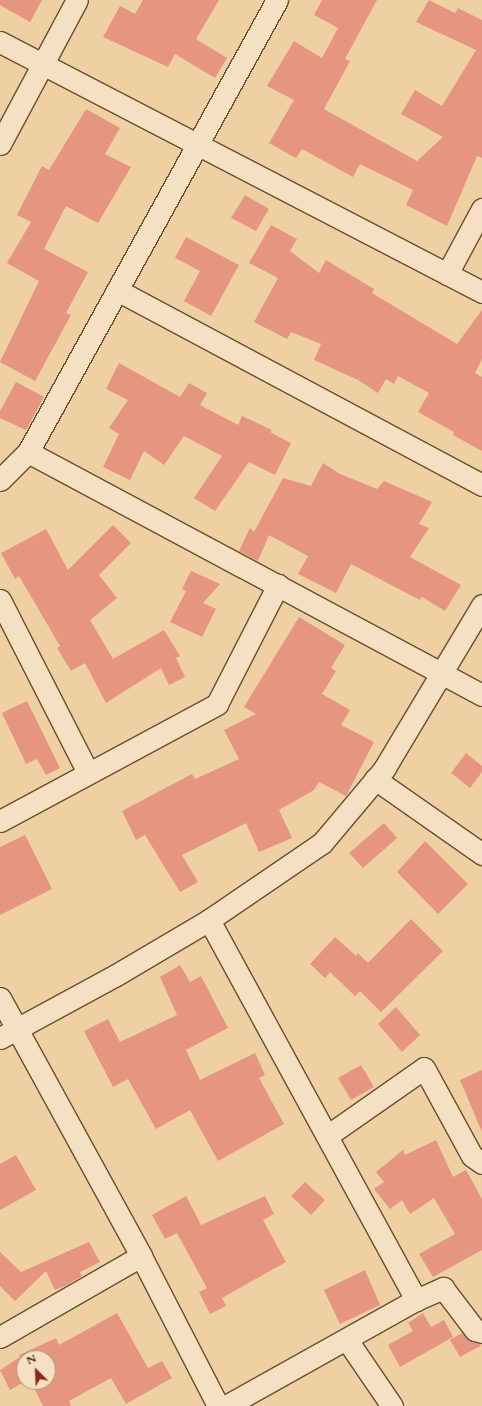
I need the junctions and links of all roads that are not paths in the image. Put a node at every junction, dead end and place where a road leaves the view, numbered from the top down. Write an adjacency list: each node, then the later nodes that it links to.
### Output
1 (77, 0): 4 (street)
2 (278, 0): 6 (street)
3 (0, 42): 4 (street)
4 (43, 64): 5 (street); 6 (street)
5 (0, 144)
6 (197, 146): 8 (street); 9 (street)
7 (482, 209): 8 (street)
8 (447, 274): 10 (street)
9 (117, 290): 11 (street); 13 (street)
10 (482, 292)
11 (28, 452): 12 (street); 14 (street)
12 (0, 480)
13 (482, 485)
14 (278, 585): 17 (street); 19 (street)
15 (0, 600): 19 (street)
16 (482, 605): 17 (street)
17 (444, 672): 18 (street); 20 (street)
18 (482, 695)
19 (88, 773): 21 (street)
20 (375, 779): 22 (street); 23 (street)
21 (0, 821)
22 (482, 854)
23 (209, 920): 25 (street); 26 (street)
24 (0, 998): 25 (street)
25 (8, 1034): 28 (street)
26 (326, 1136): 27 (street); 29 (street)
27 (482, 1163)
28 (141, 1256): 31 (street); 33 (street)
29 (416, 1300): 30 (street); 32 (street)
30 (482, 1332)
31 (0, 1337)
32 (347, 1340): 34 (street); 35 (street)
33 (218, 1406)
34 (226, 1406)
35 (392, 1406)

